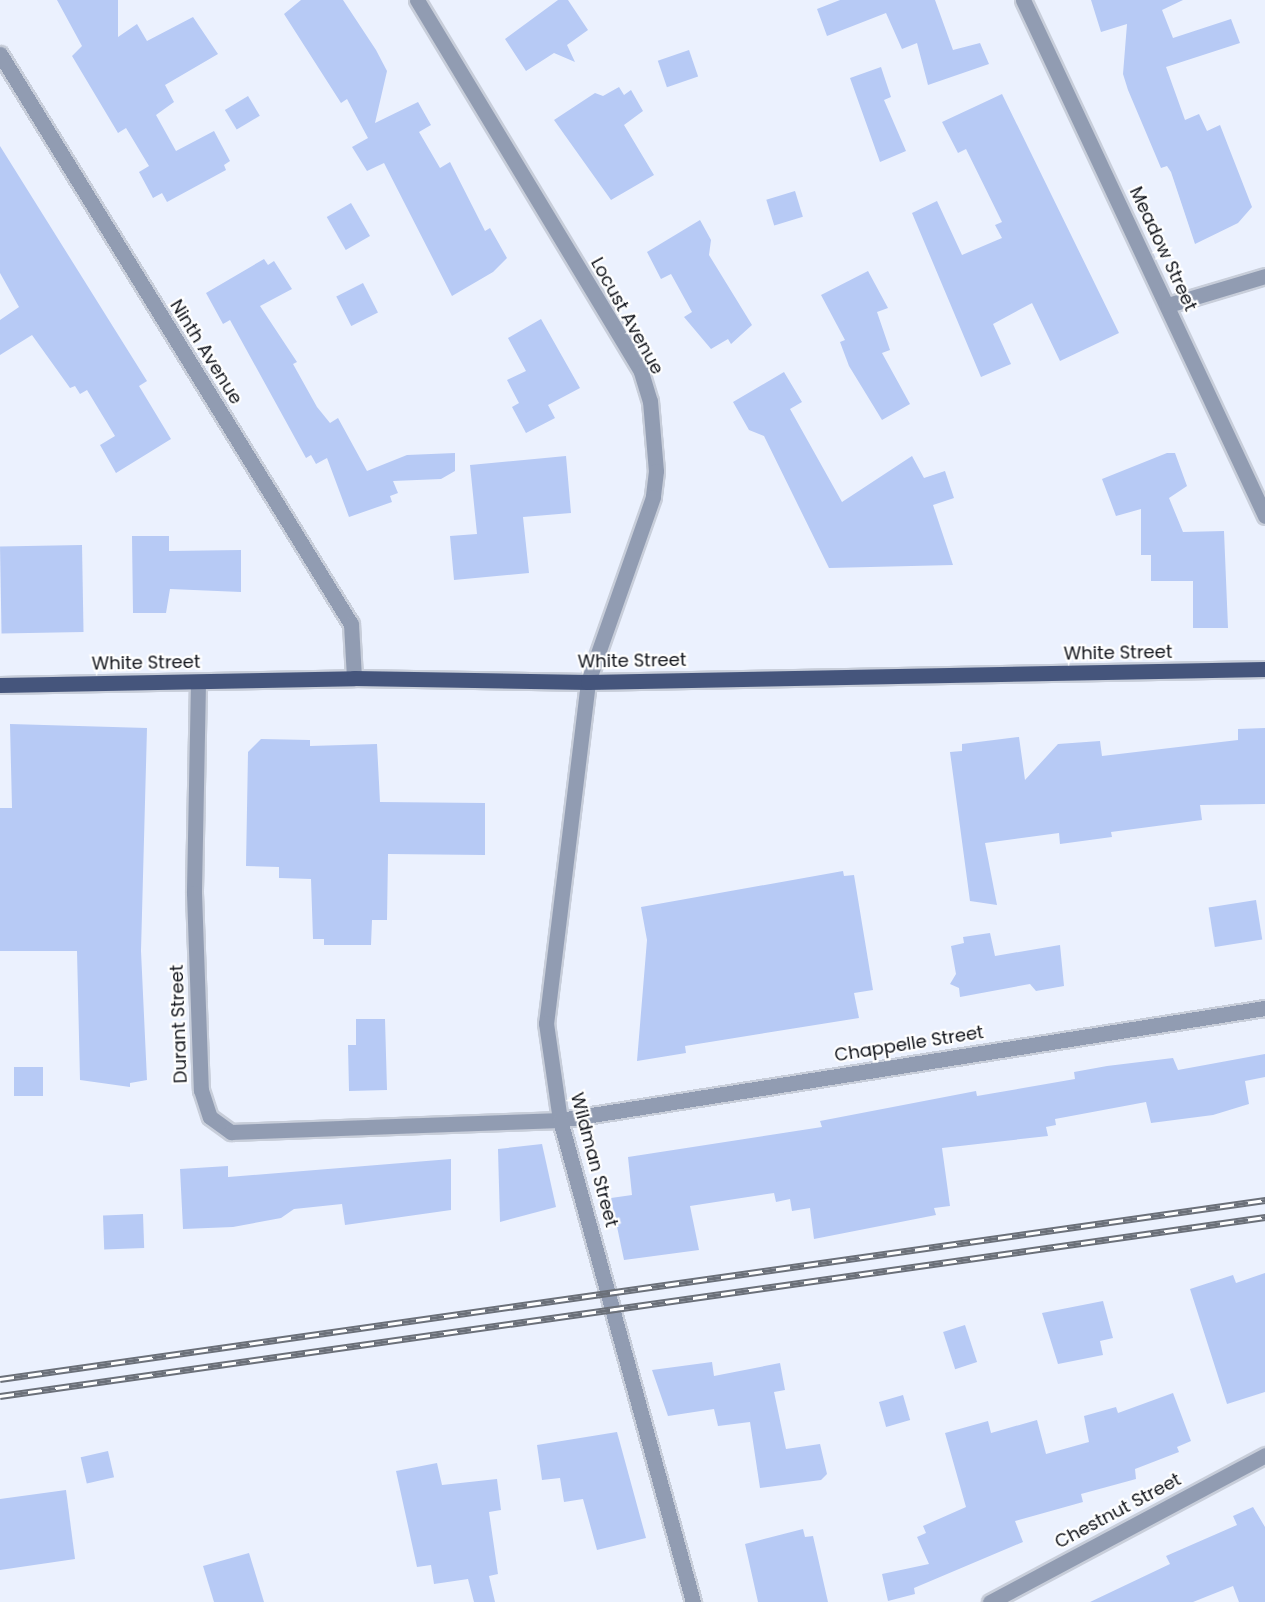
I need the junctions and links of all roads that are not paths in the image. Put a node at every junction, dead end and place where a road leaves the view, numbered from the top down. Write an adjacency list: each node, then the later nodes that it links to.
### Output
1 (417, 0): 10 (street, Locust Avenue)
2 (1023, 0): 5 (street, Meadow Street)
3 (0, 54): 8 (street, Ninth Avenue)
4 (1265, 276): 5 (street)
5 (1168, 305): 6 (street, Meadow Street)
6 (1265, 516)
7 (1265, 669): 10 (main road, White Street)
8 (354, 678): 9 (main road, White Street); 10 (main road, White Street)
9 (198, 682): 11 (main road, White Street); 13 (street, Durant Street)
10 (588, 682): 13 (street, Wildman Street)
11 (0, 685)
12 (1265, 1008): 13 (street, Chappelle Street)
13 (560, 1120): 15 (street, Wildman Street)
14 (1265, 1455): 16 (street, Chestnut Street)
15 (693, 1602)
16 (990, 1602)

